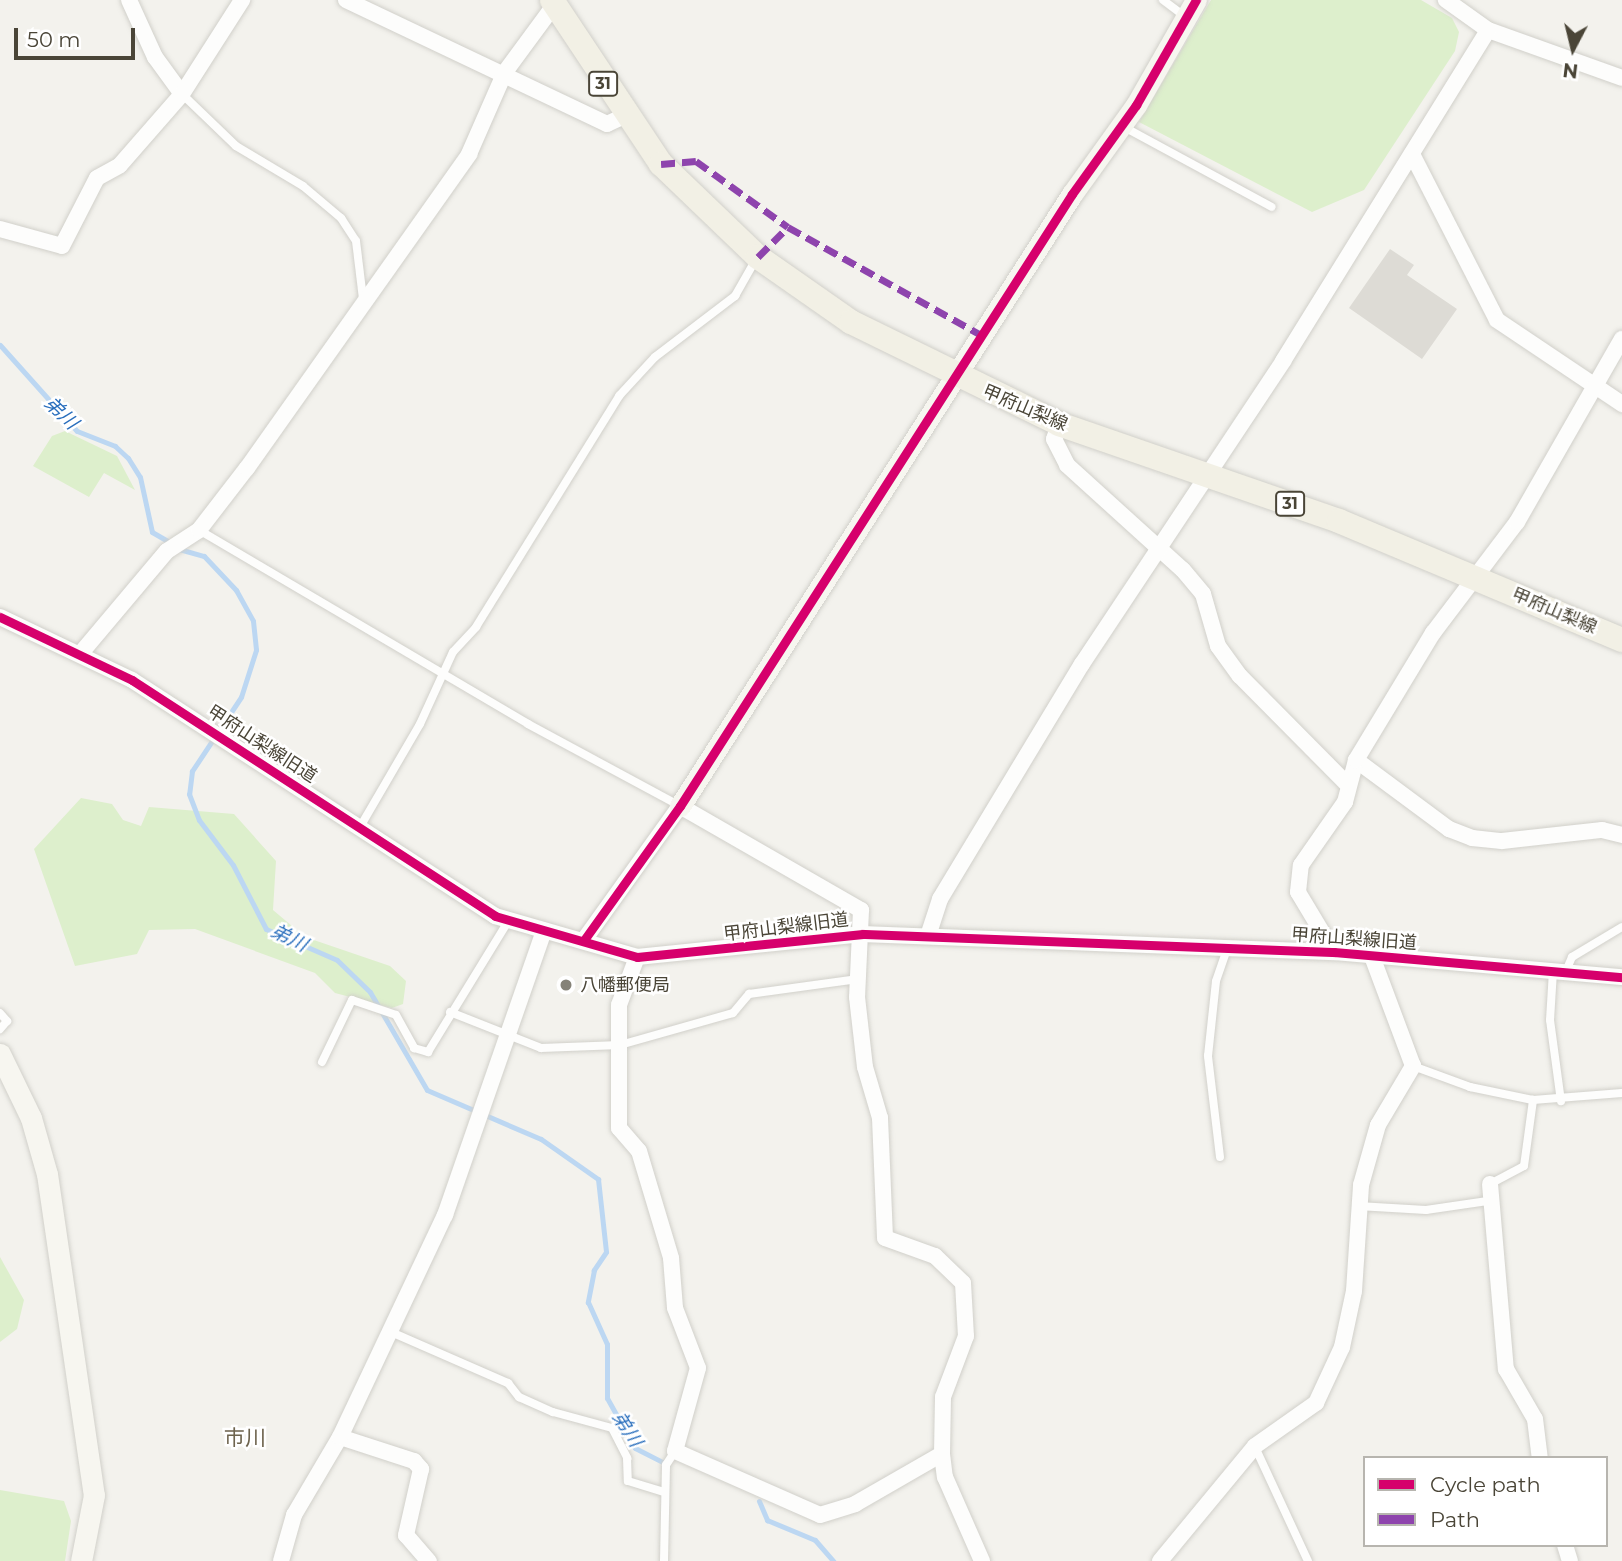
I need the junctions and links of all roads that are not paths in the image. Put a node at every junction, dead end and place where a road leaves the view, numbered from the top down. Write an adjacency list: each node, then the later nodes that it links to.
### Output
1 (129, 0): 11 (street)
2 (242, 0): 11 (street)
3 (346, 0): 9 (street)
4 (1163, 0): 7 (lane)
5 (1446, 0): 8 (street)
6 (554, 1): 9 (street); 12 (main road, 甲府山梨線 / 31)
7 (1191, 9): 13 (street)
8 (1489, 30): 10 (street); 14 (street)
9 (505, 72): 12 (street); 18 (street)
10 (1622, 78)
11 (182, 94): 16 (street); 18 (lane)
12 (624, 116): 17 (main road, 甲府山梨線 / 31)
13 (1122, 126): 15 (lane); 20 (street)
14 (1412, 154): 21 (street); 24 (street)
15 (1272, 207)
16 (0, 229)
17 (758, 257): 20 (main road, 甲府山梨線 / 31); 31 (lane)
18 (363, 299): 25 (street)
19 (1622, 339): 21 (street)
20 (954, 378): 23 (main road, 甲府山梨線 / 31); 34 (street)
21 (1595, 386): 22 (street); 27 (street)
22 (1622, 404)
23 (1059, 424): 24 (main road, 甲府山梨線 / 31); 26 (street)
24 (1208, 475): 26 (street); 27 (main road, 甲府山梨線 / 31)
25 (194, 533): 30 (street); 31 (lane)
26 (1158, 550): 33 (street); 41 (street)
27 (1472, 577): 29 (main road, 甲府山梨線 / 31); 32 (street)
28 (0, 617): 30 (street, 甲府山梨線旧道)
29 (1622, 640)
30 (82, 653): 35 (street, 甲府山梨線旧道)
31 (446, 670): 34 (lane); 35 (lane)
32 (1356, 760): 33 (street); 36 (street)
33 (1348, 785): 44 (street)
34 (680, 806): 40 (street); 42 (street)
35 (360, 827): 37 (street, 甲府山梨線旧道)
36 (1622, 835)
37 (509, 920): 39 (street, 甲府山梨線旧道); 50 (lane)
38 (1622, 927): 47 (lane)
39 (544, 931): 42 (street, 甲府山梨線旧道); 53 (street)
40 (863, 934): 41 (street, 甲府山梨線旧道); 45 (street, 甲府山梨線旧道); 49 (street)
41 (928, 936): 43 (street, 甲府山梨線旧道)
42 (584, 940): 45 (street, 甲府山梨線旧道)
43 (1228, 947): 44 (street, 甲府山梨線旧道); 61 (lane)
44 (1334, 952): 46 (street, 甲府山梨線旧道)
45 (638, 957): 54 (street)
46 (1373, 959): 47 (street, 甲府山梨線旧道); 57 (street)
47 (1560, 971): 48 (street, 甲府山梨線旧道); 60 (lane)
48 (1622, 977)
49 (858, 979): 54 (lane); 68 (street)
50 (450, 1012): 53 (lane); 56 (lane)
51 (0, 1013): 52 (lane)
52 (0, 1029)
53 (508, 1038): 54 (lane); 64 (street)
54 (620, 1045): 67 (street)
55 (0, 1054): 71 (street)
56 (322, 1062)
57 (1413, 1066): 59 (lane); 63 (street)
58 (1622, 1093): 60 (lane)
59 (1533, 1100): 60 (lane); 62 (lane)
60 (1561, 1101)
61 (1220, 1157)
62 (1492, 1192): 63 (lane); 69 (street)
63 (1357, 1206): 66 (street)
64 (391, 1332): 65 (street); 70 (lane)
65 (340, 1437): 72 (street); 73 (street)
66 (1255, 1446): 76 (street); 77 (lane)
67 (675, 1451): 68 (street); 70 (lane)
68 (942, 1454): 75 (street)
69 (1539, 1456)
70 (664, 1492): 74 (lane)
71 (85, 1560)
72 (281, 1561)
73 (429, 1561)
74 (664, 1561)
75 (982, 1561)
76 (1160, 1561)
77 (1308, 1561)

